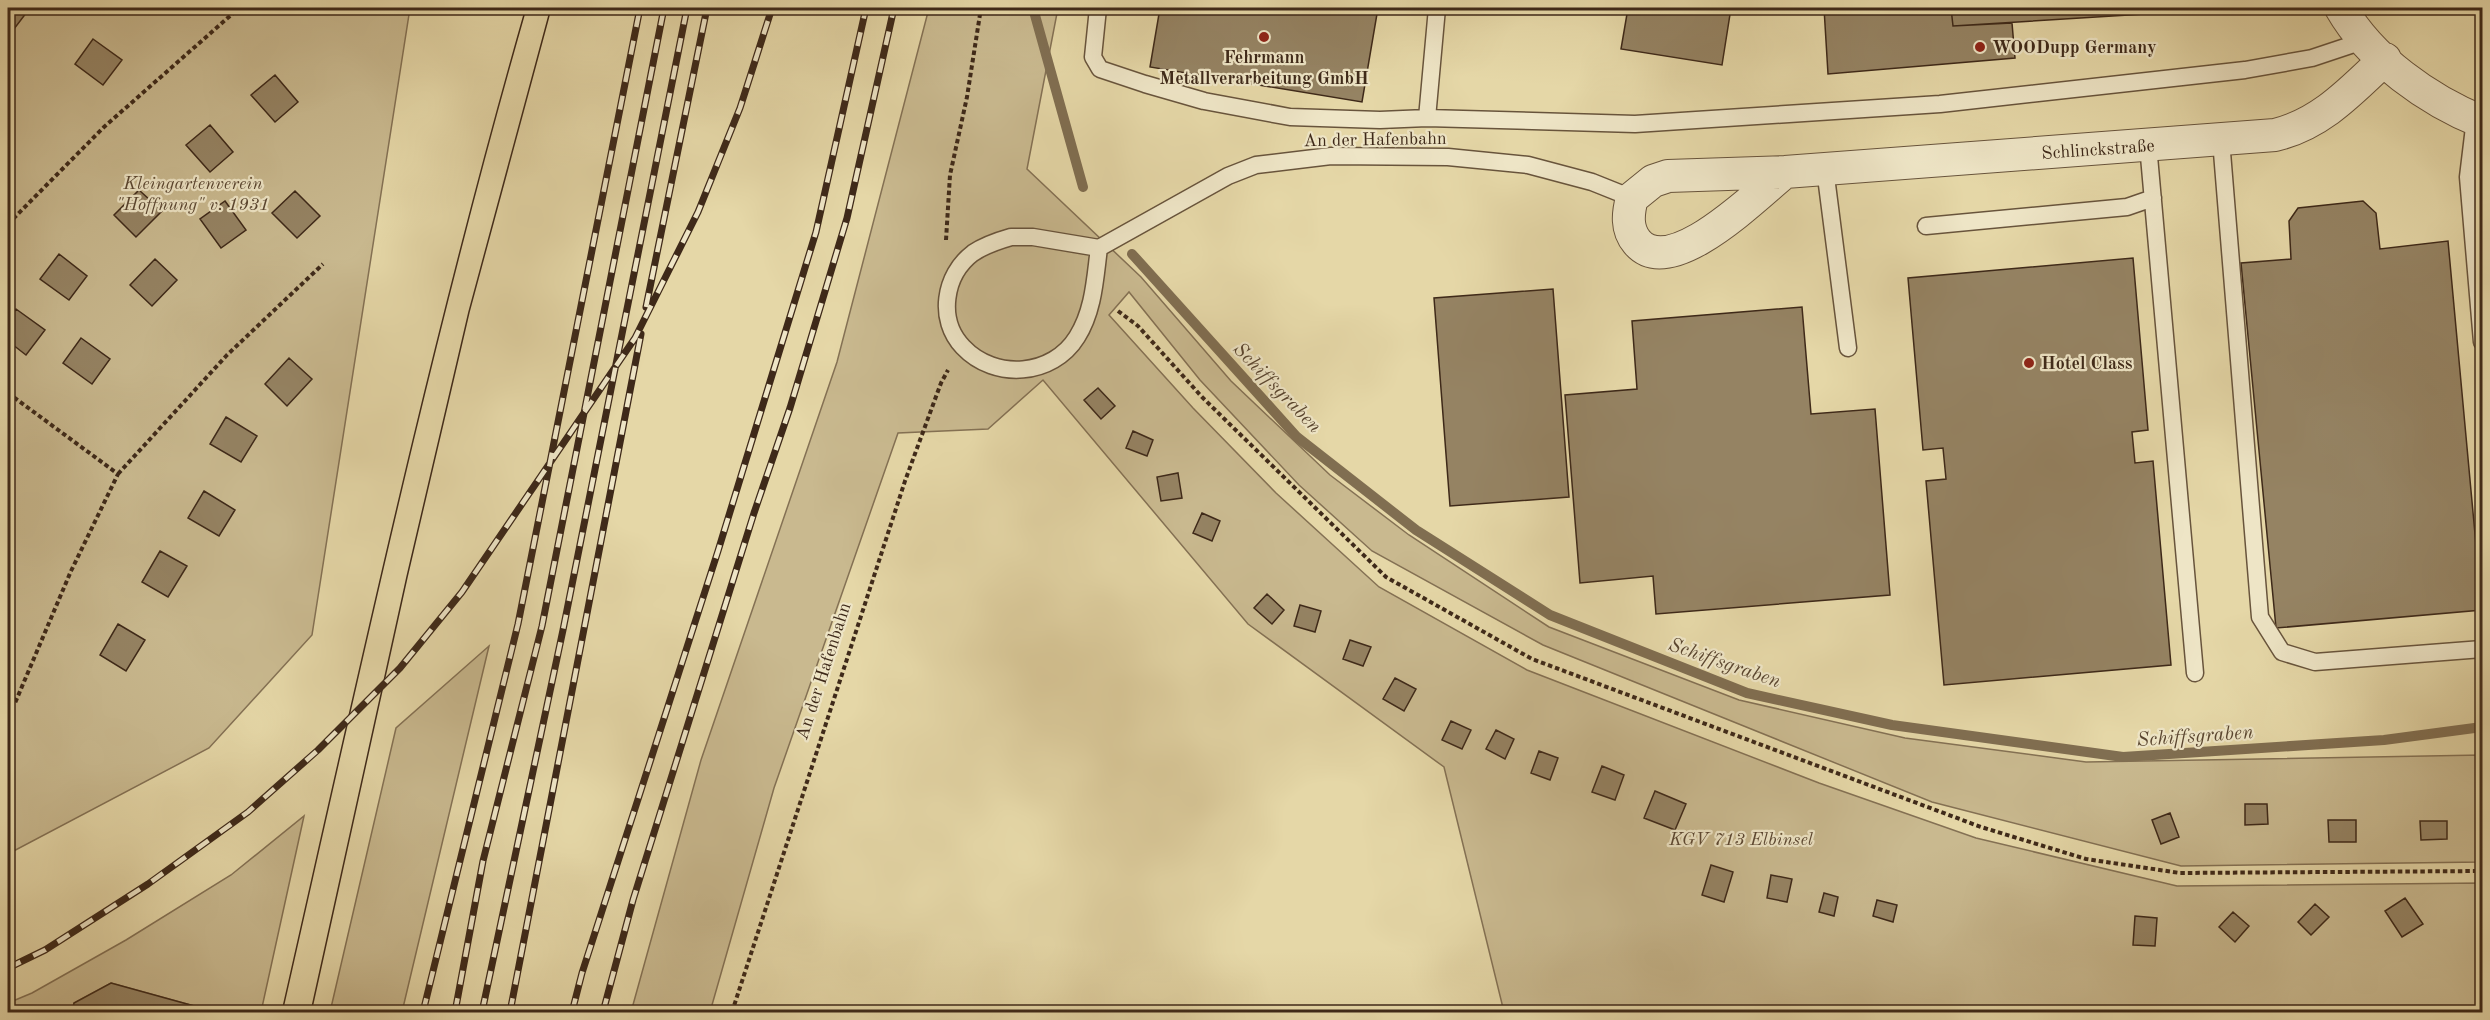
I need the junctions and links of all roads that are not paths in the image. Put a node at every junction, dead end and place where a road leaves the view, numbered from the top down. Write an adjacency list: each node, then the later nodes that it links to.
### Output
1 (1098, 8): 5 (lane)
2 (1437, 8): 5 (lane)
3 (2341, 8): 4 (street)
4 (2375, 50): 5 (lane); 6 (street); 7 (street, Schlinckstraße)
5 (1427, 118)
6 (2479, 121): 15 (lane)
7 (2221, 140): 8 (street, Schlinckstraße); 17 (lane)
8 (2148, 145): 9 (street, Schlinckstraße); 12 (lane)
9 (1824, 169): 10 (street, Schlinckstraße); 16 (lane)
10 (1785, 172): 11 (street, Schlinckstraße); 11 (street)
11 (1632, 198): 14 (lane, An der Hafenbahn)
12 (2153, 198): 13 (lane); 18 (lane)
13 (1926, 226)
14 (1099, 248): 14 (lane)
15 (2482, 342)
16 (1848, 348)
17 (2482, 648)
18 (2195, 673)

